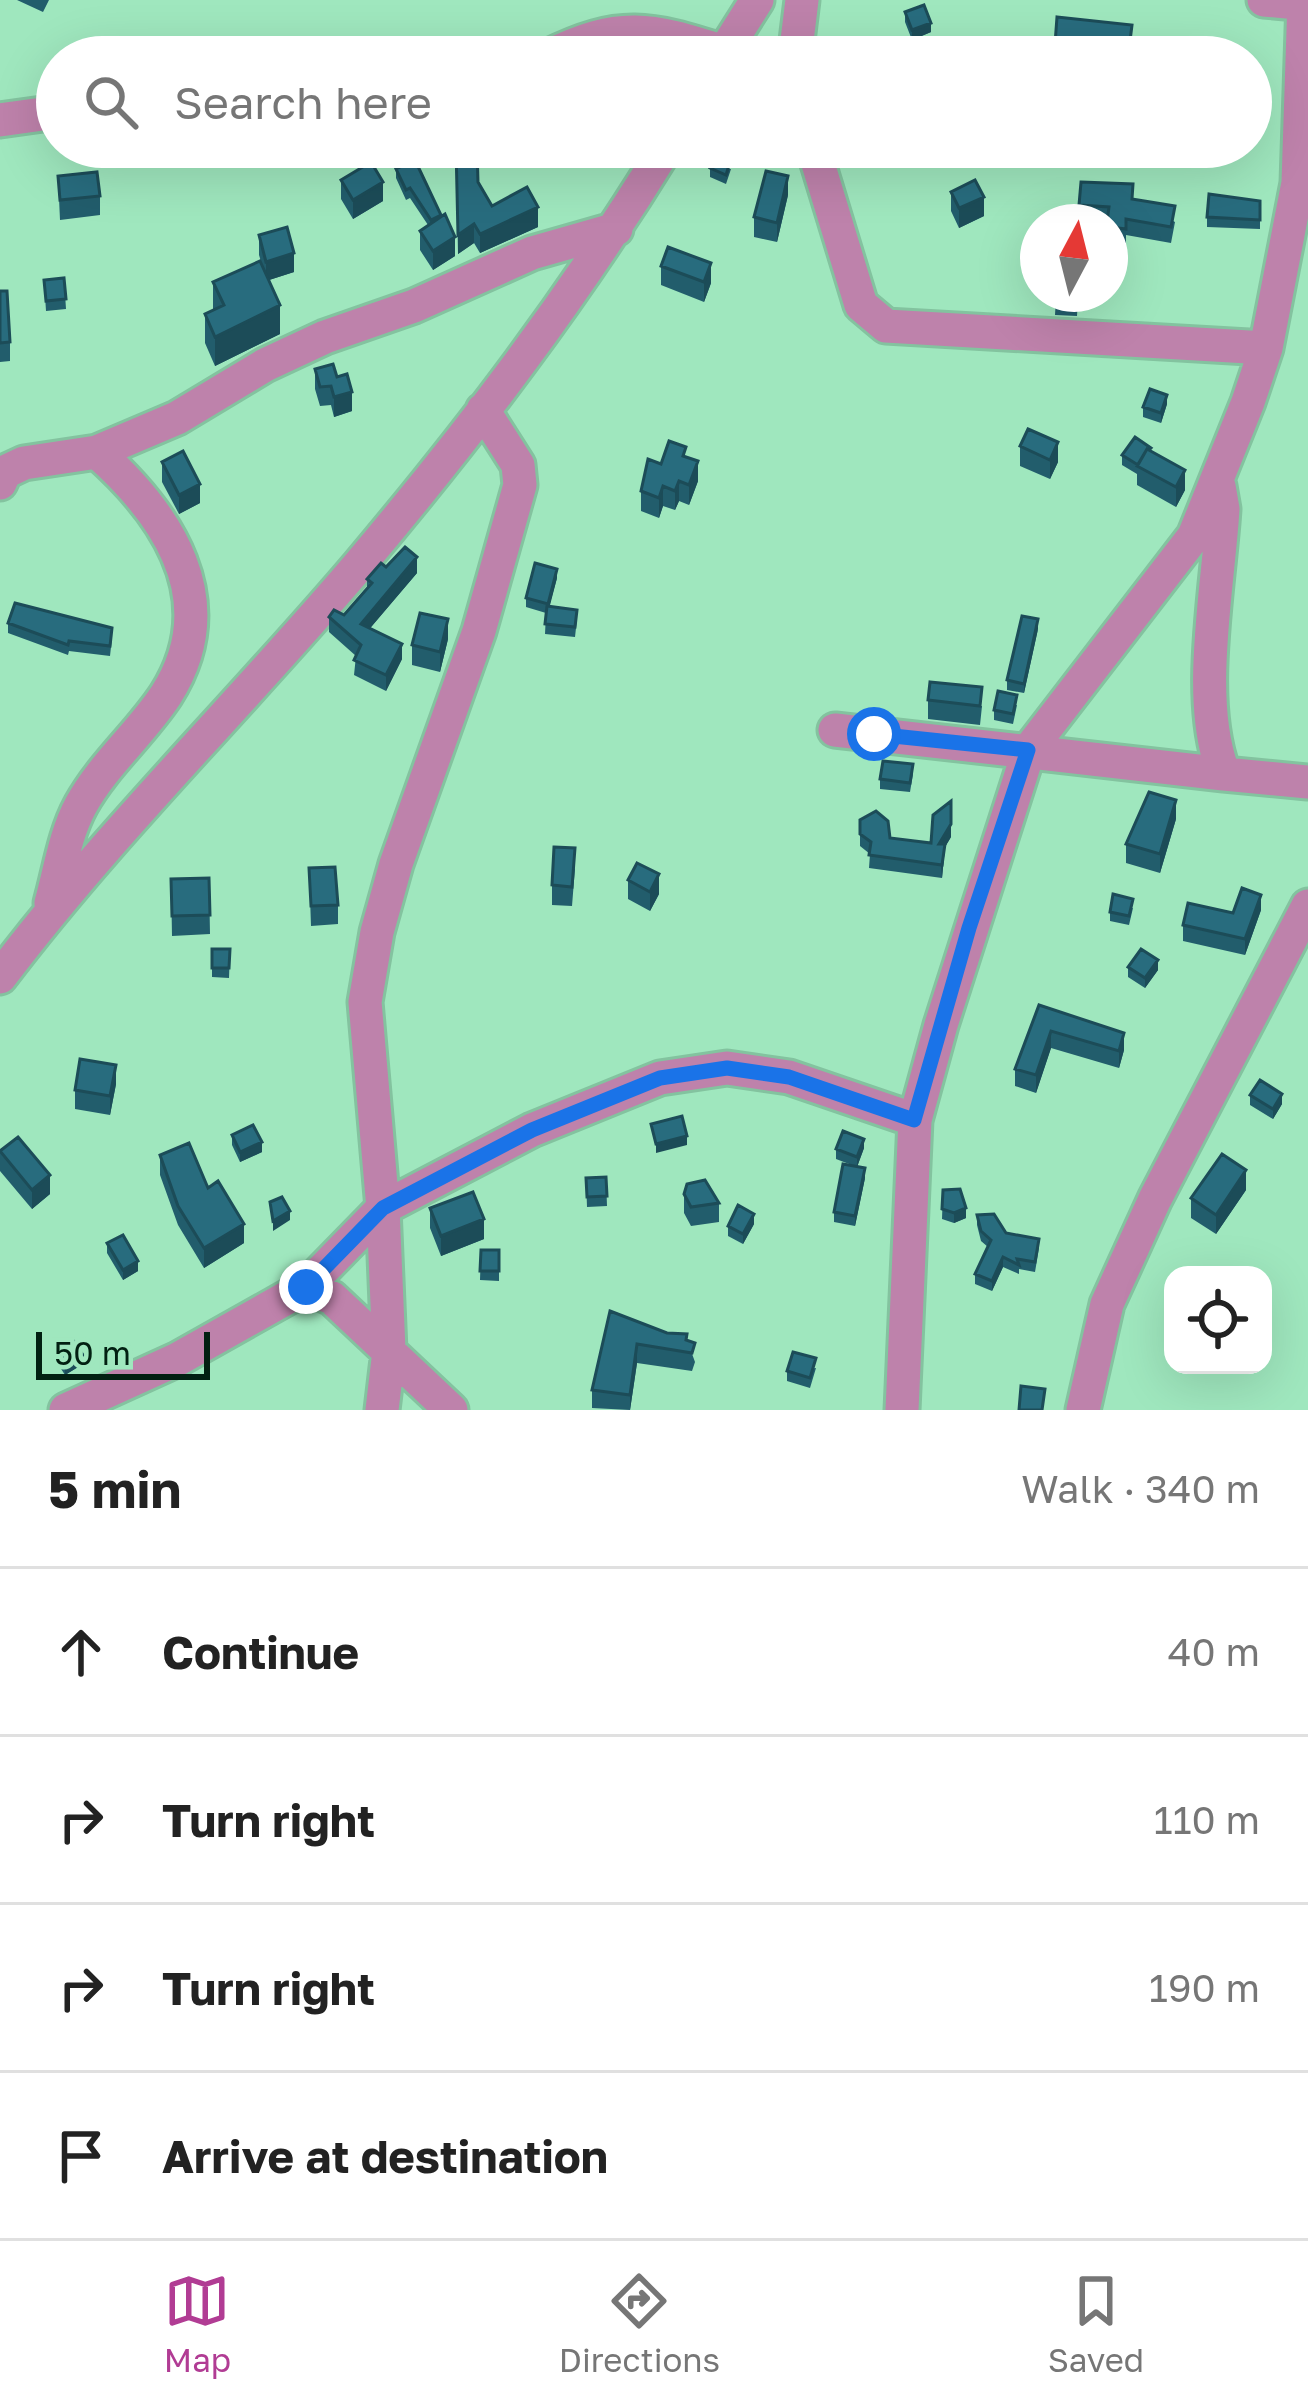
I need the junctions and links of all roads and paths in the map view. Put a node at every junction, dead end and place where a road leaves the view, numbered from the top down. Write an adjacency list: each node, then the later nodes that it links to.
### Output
1 (757, 0): 7 (street)
2 (802, 0): 8 (street)
3 (1264, 0): 4 (street)
4 (1306, 3): 13 (street)
5 (595, 36): 6 (street)
6 (659, 36)
7 (735, 36)
8 (798, 36)
9 (36, 115): 10 (street)
10 (0, 120)
11 (653, 168): 14 (street)
12 (819, 168): 15 (street)
13 (1303, 184): 15 (street)
14 (616, 229): 16 (street); 17 (street)
15 (1266, 348): 18 (street)
16 (483, 410): 25 (street); 28 (street)
17 (97, 452): 19 (street); 25 (street)
18 (1218, 478): 21 (street); 22 (street)
19 (0, 483)
20 (835, 730): 21 (street)
21 (1028, 750): 22 (street); 27 (street)
22 (1224, 774): 23 (street)
23 (1308, 782)
24 (1308, 906): 35 (street)
25 (49, 914): 26 (street)
26 (0, 977)
27 (914, 1120): 28 (street); 34 (street)
28 (383, 1208): 29 (street); 30 (street)
29 (306, 1287): 30 (street); 31 (street)
30 (389, 1351): 32 (street); 33 (street)
31 (66, 1410)
32 (382, 1410)
33 (451, 1410)
34 (902, 1410)
35 (1083, 1410)

